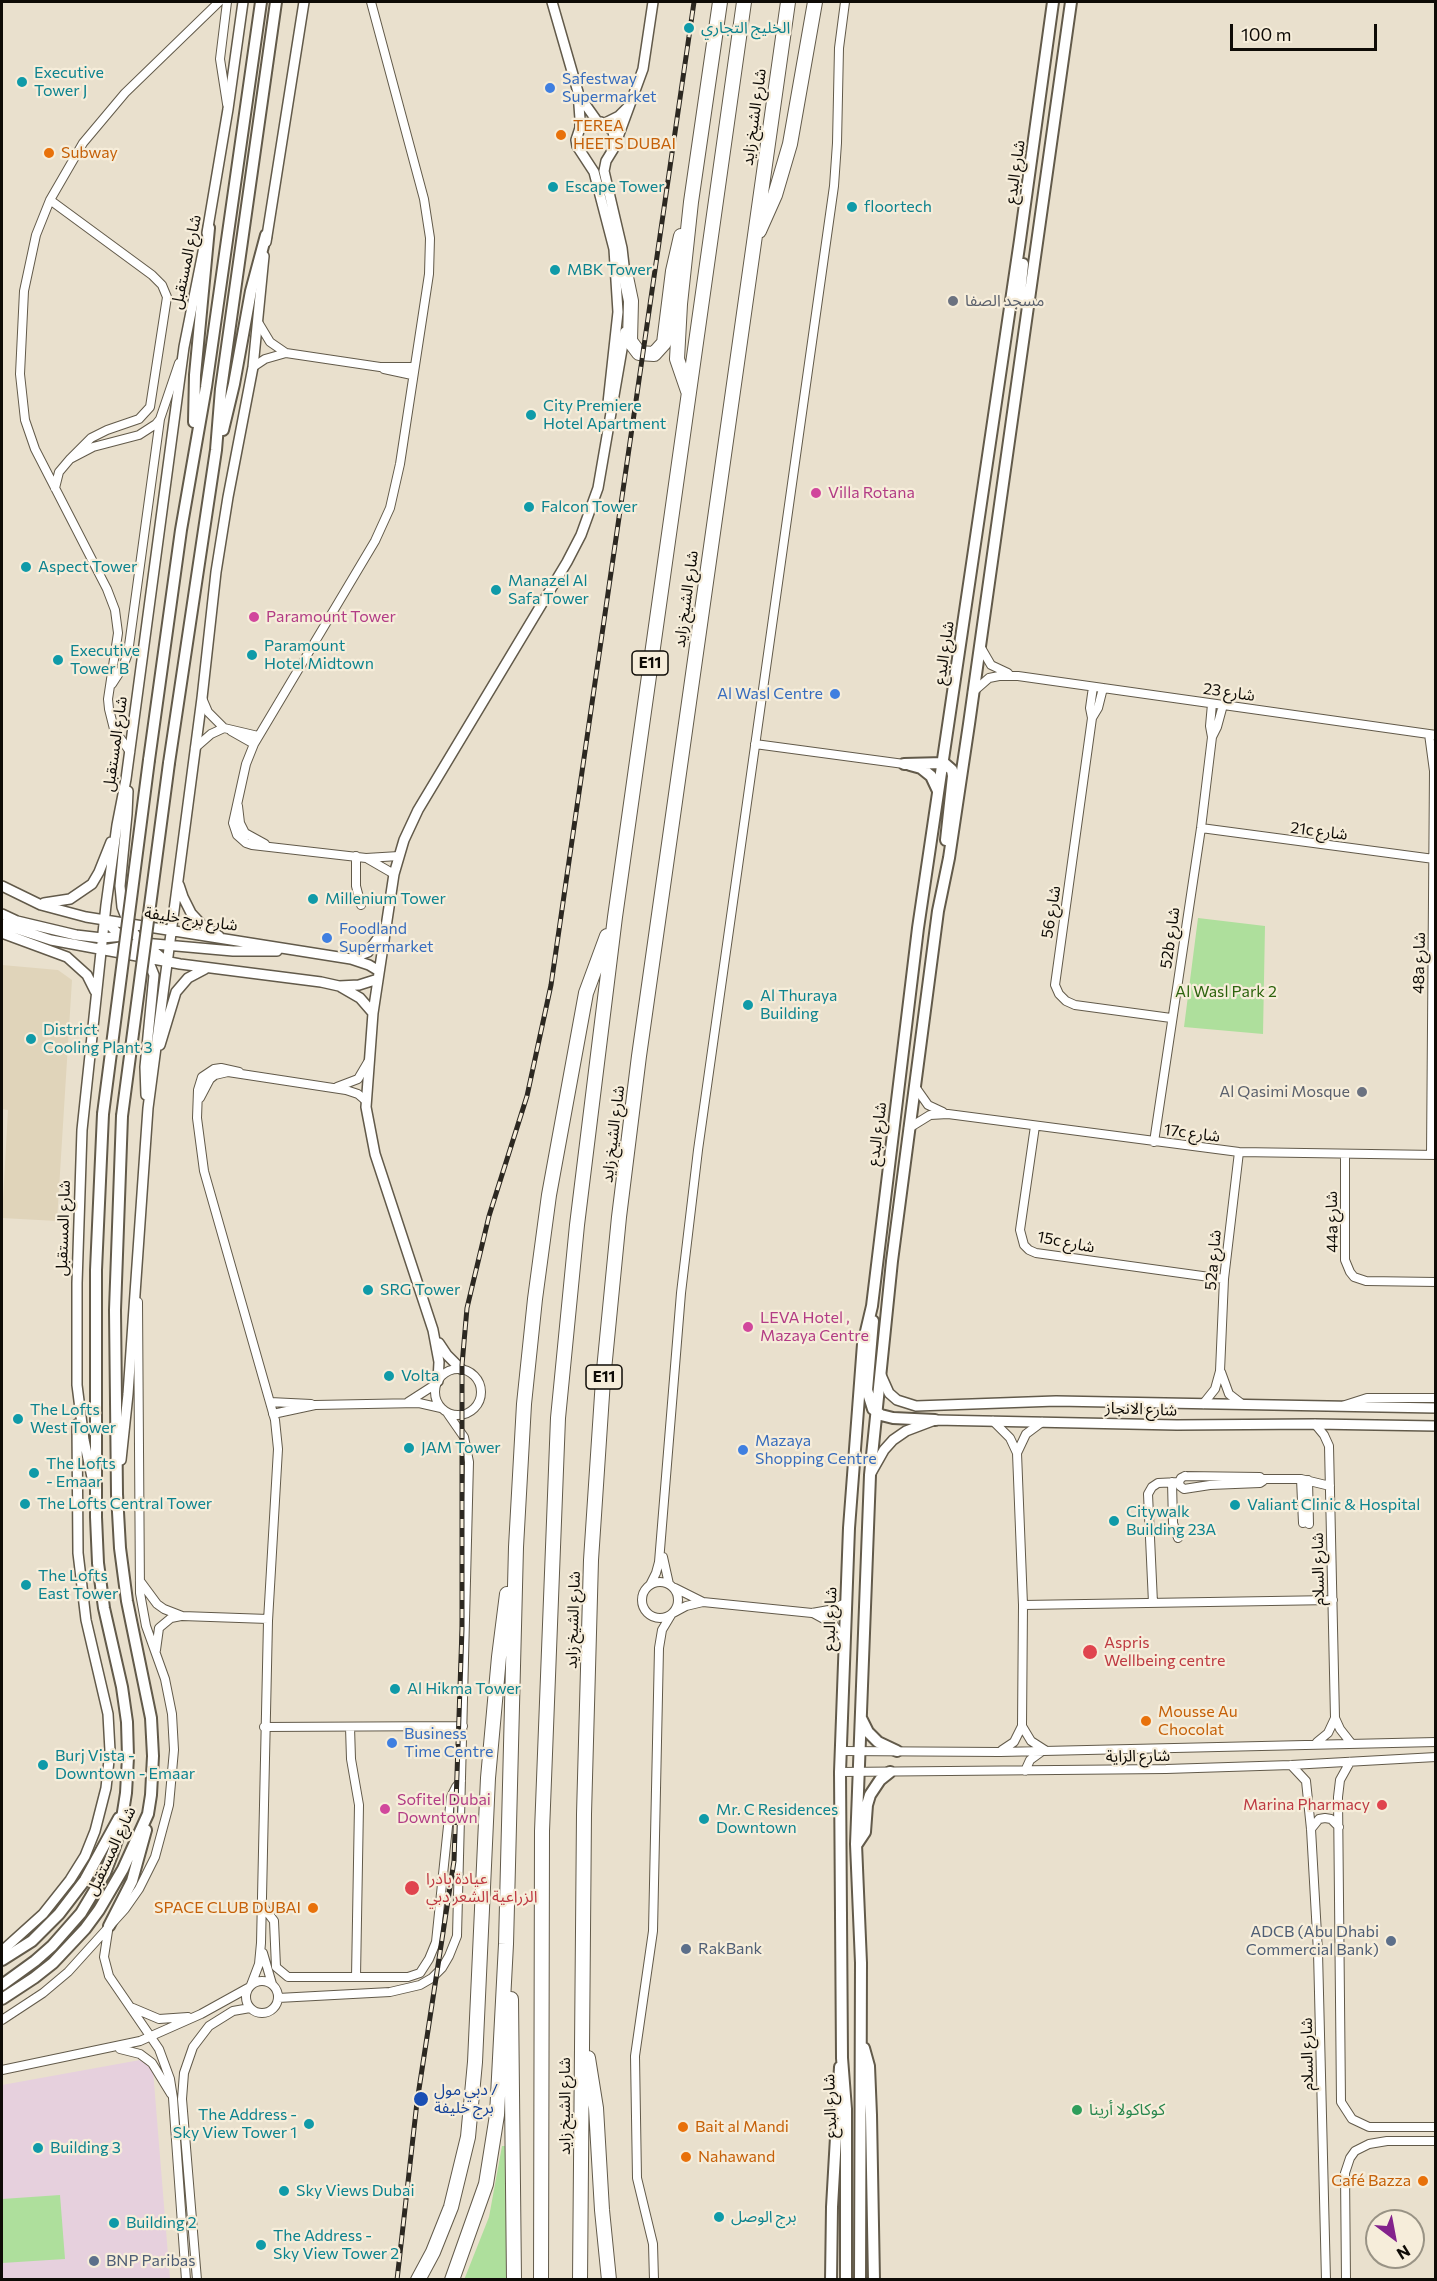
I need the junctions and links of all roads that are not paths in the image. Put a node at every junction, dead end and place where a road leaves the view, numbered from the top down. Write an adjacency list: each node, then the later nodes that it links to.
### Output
1 (219, 2): 25 (street)
2 (227, 2): 19 (street)
3 (243, 2): 19 (street, شارع المستقبل)
4 (261, 2): 41 (main road, شارع المستقبل)
5 (276, 2): 42 (main road, شارع المستقبل)
6 (304, 2): 28 (street, شارع المستقبل)
7 (371, 2): 37 (street)
8 (552, 2): 17 (street)
9 (652, 2): 18 (street)
10 (720, 2): 26 (highway)
11 (744, 2): 38 (highway, شارع الشيخ زايد / E11)
12 (788, 2): 30 (highway, شارع الشيخ زايد / E11)
13 (815, 2): 30 (highway)
14 (844, 2): 59 (street)
15 (1053, 2): 29 (main road, شارع البدع)
16 (1071, 2): 32 (main road, شارع البدع)
17 (578, 92): 20 (street); 21 (street)
18 (630, 105): 20 (street); 22 (street)
19 (228, 109): 27 (street, شارع المستقبل)
20 (601, 122): 21 (street); 22 (street)
21 (580, 128): 23 (street)
22 (615, 143): 24 (street)
23 (584, 156): 24 (street); 40 (street)
24 (609, 156): 31 (street)
25 (50, 200): 43 (street); 44 (street)
26 (691, 202): 31 (highway); 38 (highway)
27 (209, 228): 34 (street, شارع المستقبل); 41 (main road)
28 (266, 235): 33 (street, شارع المستقبل); 42 (main road)
29 (1020, 240): 32 (main road); 62 (main road, شارع البدع)
30 (753, 244): 214 (highway, شارع الشيخ زايد / E11)
31 (626, 277): 40 (street)
32 (1030, 302): 45 (main road, شارع البدع)
33 (258, 322): 35 (street); 36 (street, شارع المستقبل)
34 (184, 347): 39 (street); 61 (street, شارع المستقبل)
35 (286, 353): 36 (street); 37 (street)
36 (253, 367): 51 (street, شارع المستقبل)
37 (413, 371): 58 (street)
38 (688, 391): 80 (highway, شارع الشيخ زايد / E11)
39 (160, 419): 43 (street); 47 (street)
40 (605, 444): 70 (street)
41 (194, 447): 151 (main road, شارع المستقبل, bridge)
42 (216, 450): 152 (main road, شارع المستقبل, bridge)
43 (70, 459): 44 (street)
44 (55, 488): 47 (street)
45 (980, 646): 46 (street, شارع 23); 50 (main road, شارع البدع)
46 (1018, 676): 48 (street, شارع 23); 50 (street, شارع 23)
47 (110, 686): 61 (street)
48 (1093, 687): 49 (street, شارع 23); 54 (street, شارع 56)
49 (1103, 688): 52 (street, شارع 23); 54 (street, شارع 56)
50 (973, 692): 72 (main road, شارع البدع)
51 (202, 698): 55 (street); 60 (street, شارع المستقبل)
52 (1212, 704): 53 (street, شارع 23); 57 (street, 52b شارع)
53 (1223, 705): 56 (street, شارع 23); 57 (street, 52b شارع)
54 (1092, 718): 102 (street, شارع 56)
55 (227, 729): 58 (street); 60 (street)
56 (1432, 735): 64 (street, 48a شارع)
57 (1212, 737): 68 (street, 52b شارع)
58 (256, 740): 69 (street)
59 (755, 744): 63 (street); 155 (street)
60 (195, 748): 74 (street, شارع المستقبل)
61 (130, 752): 65 (street, شارع المستقبل)
62 (944, 763): 63 (main road); 66 (main road, شارع البدع); 72 (main road)
63 (904, 764): 66 (main road)
64 (1435, 770): 73 (street, 48a شارع)
65 (126, 778): 67 (street, شارع المستقبل); 83 (street)
66 (938, 795): 120 (main road, شارع البدع)
67 (117, 825): 77 (street); 81 (street, شارع المستقبل)
68 (1201, 828): 73 (street, 21c شارع); 102 (street, 52b شارع)
69 (356, 856): 71 (street); 78 (street)
70 (399, 856): 71 (street); 75 (street)
71 (366, 858): 75 (street)
72 (949, 858): 107 (main road, شارع البدع)
73 (1434, 859): 103 (street, 48a شارع)
74 (178, 870): 85 (street, شارع المستقبل); 89 (street)
75 (394, 874): 84 (street)
76 (2, 886): 77 (street, شارع برج خليفة)
77 (28, 900): 81 (street, شارع برج خليفة)
78 (361, 905)
79 (2, 914): 88 (street)
80 (615, 917): 156 (highway); 232 (highway, شارع الشيخ زايد / E11)
81 (104, 920): 83 (street, شارع برج خليفة); 87 (street); 88 (street, شارع المستقبل)
82 (2, 924): 92 (street)
83 (129, 925): 85 (street, شارع برج خليفة); 90 (street)
84 (385, 927): 95 (street); 98 (street)
85 (171, 932): 89 (street, شارع برج خليفة); 90 (street); 91 (street, شارع المستقبل)
86 (2, 933): 100 (street)
87 (122, 936): 88 (street); 90 (street)
88 (102, 938): 92 (street, شارع المستقبل)
89 (232, 940): 93 (street, شارع برج خليفة)
90 (136, 941): 91 (street); 92 (street); 94 (street); 96 (street)
91 (170, 945): 93 (street); 96 (street, شارع المستقبل)
92 (101, 950): 94 (street); 100 (street, شارع المستقبل)
93 (297, 951): 95 (street, شارع برج خليفة)
94 (143, 957): 96 (street); 109 (street)
95 (351, 958): 98 (street, شارع برج خليفة)
96 (168, 962): 97 (street); 104 (street, شارع المستقبل)
97 (208, 968): 99 (street); 104 (street)
98 (379, 975): 99 (street); 101 (street)
99 (339, 986): 101 (street)
100 (96, 996): 126 (street, شارع المستقبل)
101 (373, 1013): 105 (street)
102 (1172, 1018): 113 (street, 52b شارع)
103 (1434, 1029): 116 (street, 48a شارع)
104 (155, 1055): 109 (street, شارع المستقبل)
105 (369, 1061): 106 (street); 108 (street)
106 (333, 1088): 108 (street); 128 (street)
107 (916, 1088): 110 (street, 17c شارع); 112 (main road, شارع البدع)
108 (365, 1100): 121 (street)
109 (148, 1108): 117 (street, شارع المستقبل)
110 (948, 1114): 111 (street, 17c شارع); 112 (street, 17c شارع)
111 (1035, 1126): 113 (street, 17c شارع); 118 (street, 15c شارع)
112 (909, 1128): 123 (main road, شارع البدع)
113 (1154, 1142): 114 (street, 17c شارع)
114 (1239, 1152): 115 (street, 17c شارع); 118 (street, 52a شارع)
115 (1345, 1154): 116 (street, 17c شارع); 119 (street, 44a شارع)
116 (1433, 1155)
117 (135, 1276): 152 (street, شارع المستقبل); 157 (street)
118 (1224, 1278): 124 (street, 52a شارع)
119 (1436, 1282)
120 (872, 1306): 136 (main road); 162 (main road, شارع البدع)
121 (433, 1330): 122 (street); 125 (street)
122 (461, 1369): 125 (street); 138 (street)
123 (880, 1370): 130 (street, شارع الانجاز); 136 (main road, شارع البدع)
124 (1220, 1371): 130 (street, 52a شارع); 131 (street, 52a شارع)
125 (437, 1382): 129 (street); 134 (street)
126 (77, 1385): 151 (street, شارع المستقبل); 202 (street)
127 (1436, 1398): 133 (street, شارع الانجاز)
128 (270, 1402): 132 (street); 137 (street)
129 (404, 1404): 132 (street); 134 (street)
130 (1203, 1404): 131 (street, شارع الانجاز)
131 (1242, 1404): 133 (street, شارع الانجاز)
132 (315, 1405): 137 (street)
133 (1340, 1406): 135 (street, شارع الانجاز)
134 (441, 1408): 138 (street)
135 (1436, 1408)
136 (876, 1413): 139 (main road); 147 (main road, شارع البدع)
137 (273, 1414): 168 (street)
138 (448, 1414): 173 (street)
139 (935, 1420): 140 (street, شارع الانجاز); 147 (street, شارع الانجاز)
140 (993, 1421): 141 (street, شارع الانجاز); 146 (street)
141 (1042, 1421): 142 (street, شارع الانجاز); 146 (street)
142 (1315, 1424): 144 (street, شارع الانجاز); 150 (street, شارع السلام)
143 (1436, 1426): 144 (street, شارع الانجاز)
144 (1419, 1427): 145 (street)
145 (1436, 1432)
146 (1017, 1453): 164 (street)
147 (870, 1475): 171 (main road, شارع البدع)
148 (1305, 1479): 149 (street); 150 (street); 153 (street)
149 (1176, 1482): 154 (street); 163 (street)
150 (1330, 1486): 160 (street, شارع السلام)
151 (96, 1494): 193 (main road, شارع المستقبل)
152 (117, 1494): 194 (main road, شارع المستقبل)
153 (1306, 1524)
154 (1178, 1538)
155 (660, 1544): 158 (street); 159 (street)
156 (516, 1547): 201 (highway); 228 (highway)
157 (140, 1581): 167 (street); 170 (street)
158 (650, 1585): 159 (street); 166 (street)
159 (671, 1586): 161 (street); 166 (street)
160 (1332, 1600): 163 (street); 172 (street, شارع السلام)
161 (703, 1602): 165 (street); 166 (street)
162 (846, 1603): 165 (street); 169 (main road, شارع البدع)
163 (1152, 1603): 164 (street)
164 (1023, 1605): 174 (street)
165 (812, 1613): 169 (street)
166 (672, 1614): 235 (street)
167 (182, 1616): 168 (street); 170 (street)
168 (268, 1619): 175 (street)
169 (844, 1640): 180 (main road, شارع البدع)
170 (156, 1652): 199 (street)
171 (860, 1715): 181 (main road, شارع البدع); 182 (main road)
172 (1335, 1718): 178 (street); 179 (street)
173 (463, 1725): 176 (street); 192 (street)
174 (1022, 1726): 183 (street); 184 (street)
175 (264, 1727): 176 (street); 198 (street)
176 (350, 1727): 204 (street)
177 (1436, 1742): 179 (street, شارع الراية)
178 (1316, 1743): 179 (street, شارع الراية); 183 (street, شارع الراية)
179 (1351, 1743)
180 (841, 1751): 181 (street, شارع الراية); 190 (main road, شارع البدع)
181 (859, 1751): 182 (street, شارع الراية); 191 (main road, شارع البدع)
182 (897, 1751): 184 (street, شارع الراية)
183 (1045, 1751): 184 (street, شارع الراية); 188 (street)
184 (999, 1752)
185 (1436, 1757): 186 (street, شارع الراية)
186 (1350, 1762): 187 (street, شارع الراية); 195 (street, شارع السلام)
187 (1291, 1765): 188 (street, شارع الراية); 196 (street, شارع السلام)
188 (1025, 1771): 189 (street, شارع الراية)
189 (890, 1772): 191 (street, شارع الراية); 197 (main road)
190 (840, 1773): 191 (street, شارع الراية); 218 (main road, شارع البدع)
191 (858, 1773): 197 (main road, شارع البدع)
192 (461, 1781): 204 (street); 208 (street)
193 (123, 1810): 203 (main road); 206 (main road, شارع المستقبل)
194 (148, 1814): 199 (main road); 209 (main road, شارع المستقبل)
195 (1339, 1828): 196 (street); 221 (street, شارع السلام)
196 (1311, 1829): 240 (street, شارع السلام)
197 (856, 1844): 216 (main road, شارع البدع)
198 (262, 1905): 200 (street); 204 (street)
199 (109, 1926): 210 (street); 213 (street)
200 (261, 1942): 205 (street); 207 (street)
201 (506, 1944): 224 (highway); 231 (highway)
202 (2, 1951)
203 (2, 1960)
204 (356, 1977)
205 (272, 1984): 207 (street); 208 (street)
206 (2, 1985)
207 (250, 1986): 211 (street); 212 (street)
208 (278, 1998): 211 (street)
209 (2, 1999)
210 (130, 2006): 212 (street); 215 (street)
211 (250, 2008): 223 (street)
212 (201, 2014): 215 (street)
213 (2, 2019)
214 (582, 2020): 233 (highway, شارع الشيخ زايد / E11); 234 (highway)
215 (152, 2037): 217 (street); 220 (street)
216 (861, 2039): 238 (main road, شارع البدع); 239 (main road)
217 (116, 2048): 219 (street); 220 (street)
218 (842, 2058): 236 (main road); 237 (main road, شارع البدع)
219 (2, 2070)
220 (173, 2098): 225 (street)
221 (1436, 2127)
222 (1436, 2141): 241 (street)
223 (194, 2244): 225 (street); 227 (street)
224 (464, 2246): 229 (highway); 230 (highway)
225 (185, 2258): 226 (street)
226 (186, 2280)
227 (197, 2280)
228 (418, 2280)
229 (443, 2280)
230 (452, 2280)
231 (514, 2280)
232 (541, 2280)
233 (580, 2280)
234 (609, 2280)
235 (654, 2280)
236 (831, 2280)
237 (846, 2280)
238 (860, 2280)
239 (874, 2280)
240 (1326, 2280)
241 (1346, 2280)

